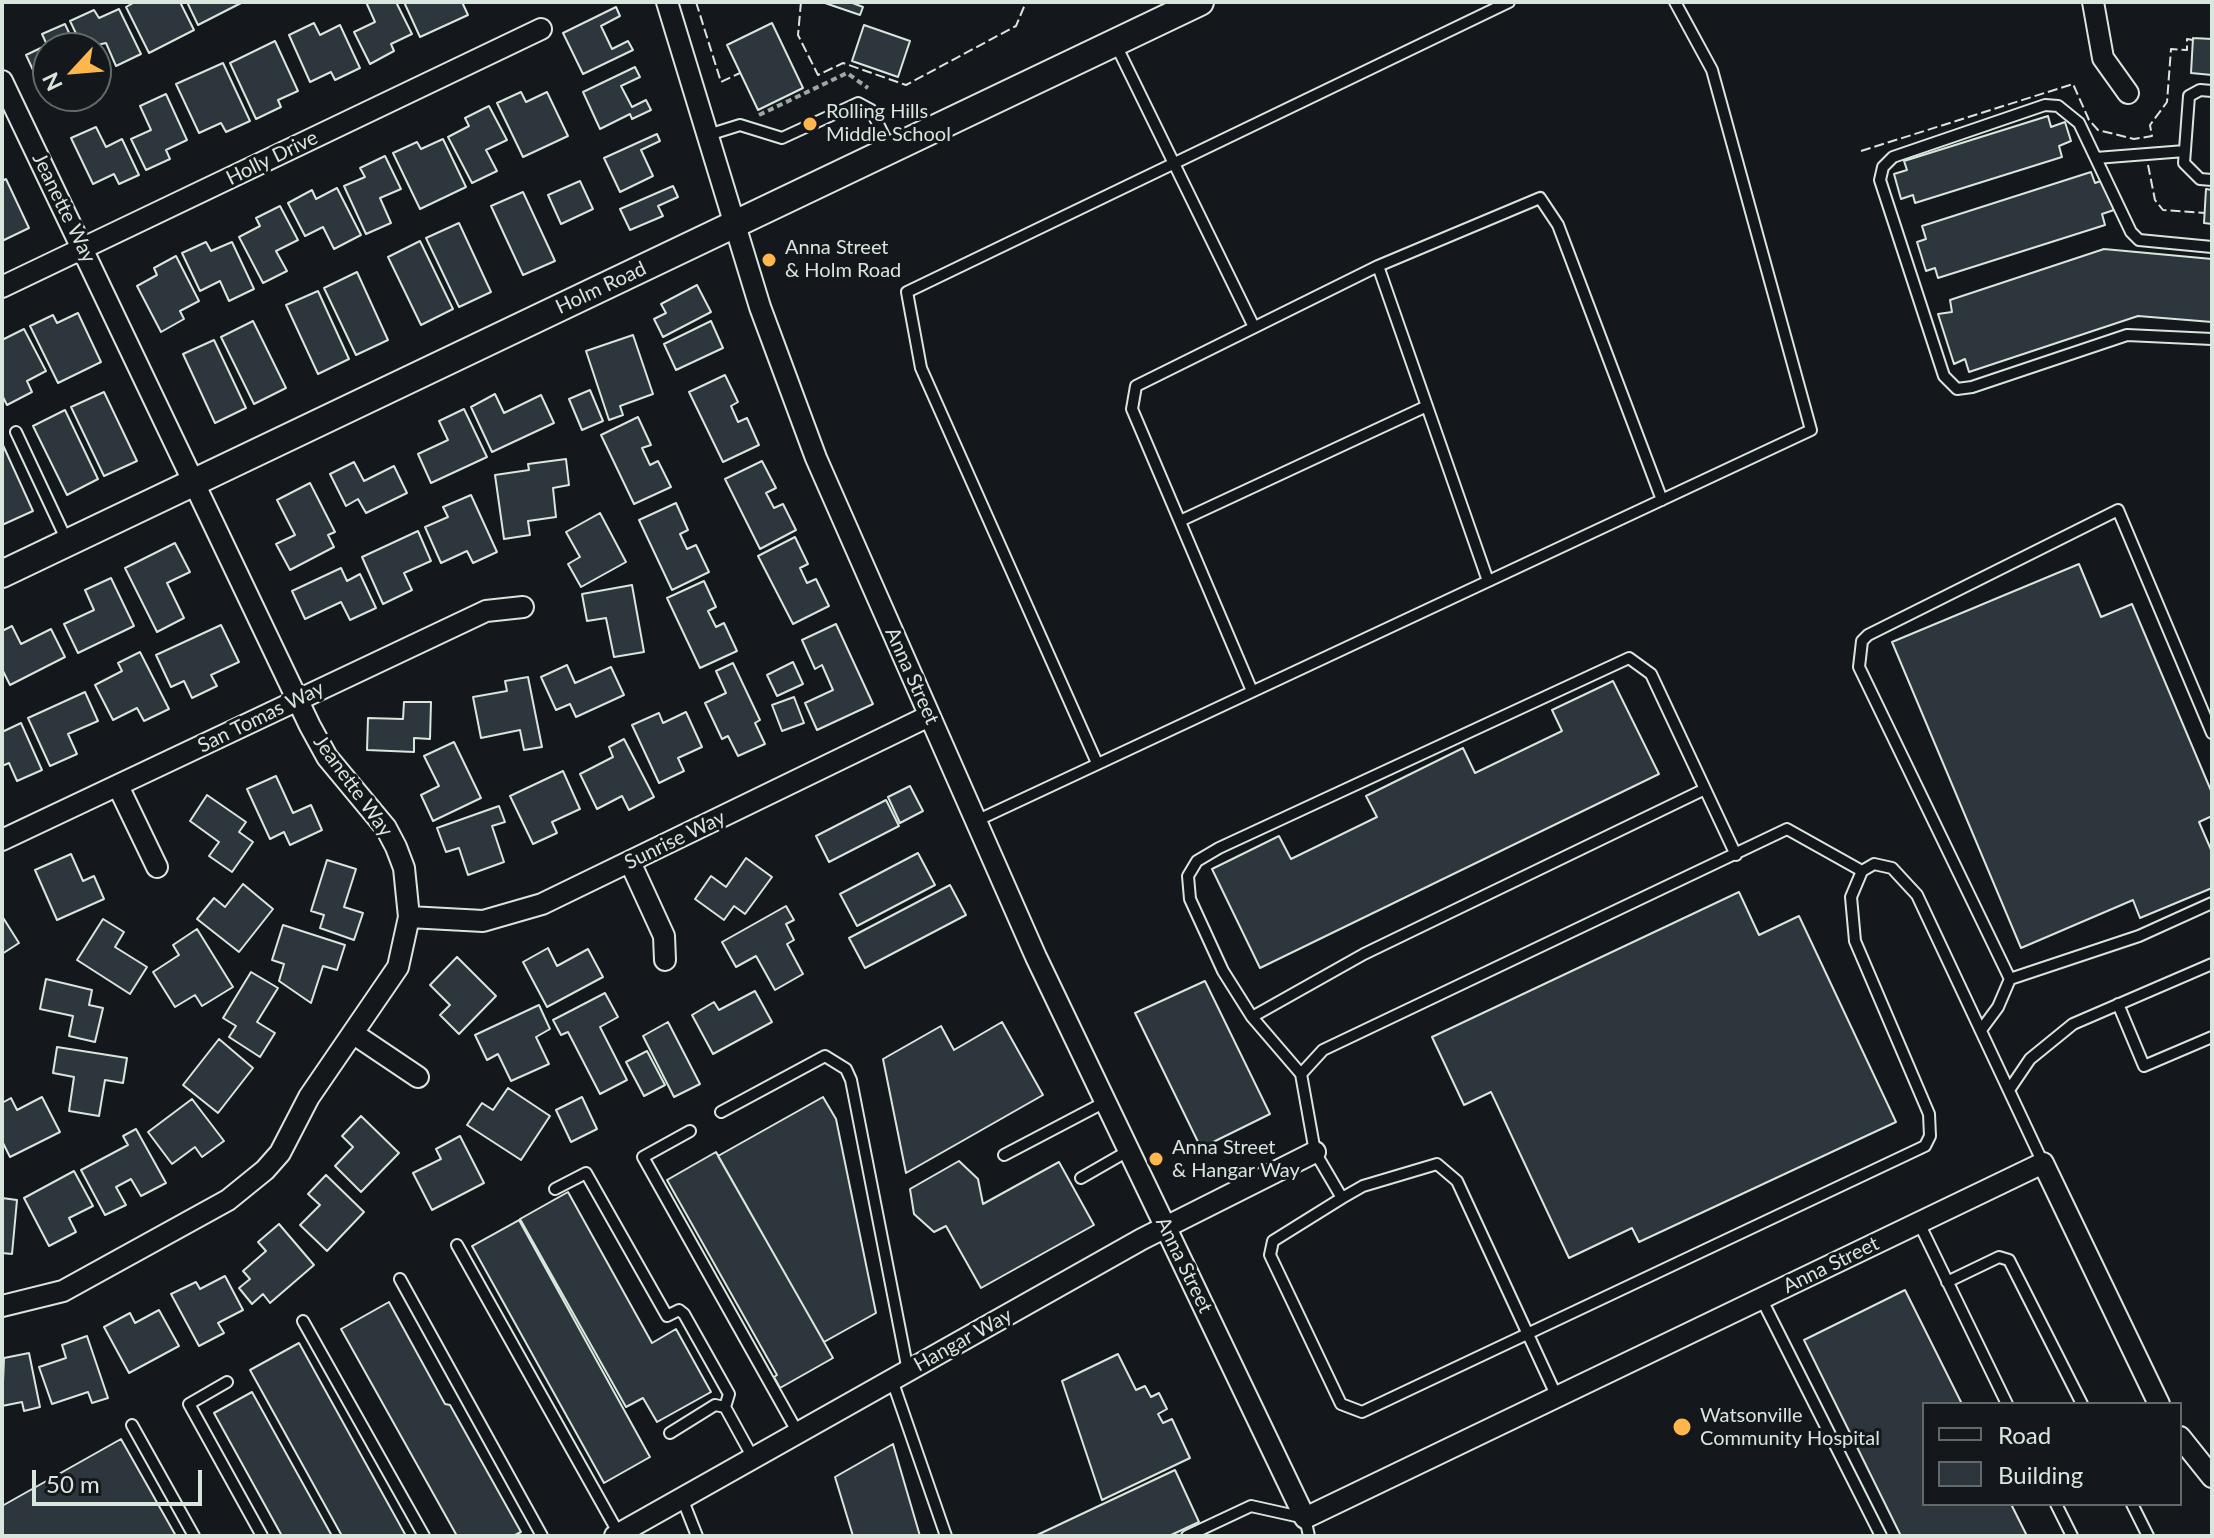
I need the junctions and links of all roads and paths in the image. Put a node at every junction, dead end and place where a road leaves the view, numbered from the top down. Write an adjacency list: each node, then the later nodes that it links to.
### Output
1 (667, 2): 13 (street, Anna Street)
2 (1200, 2): 7 (street, Holm Road)
3 (1509, 2): 17 (lane)
4 (1675, 2): 29 (lane)
5 (2093, 2): 11 (street)
6 (541, 29): 21 (street, Holly Drive)
7 (1115, 43): 14 (street, Holm Road); 17 (lane)
8 (2, 81): 21 (street, Jeanette Way)
9 (2212, 91): 15 (lane)
10 (875, 93): 12 (path)
11 (2128, 93)
12 (749, 116)
13 (708, 135): 14 (lane); 19 (street, Anna Street)
14 (891, 150): 19 (street, Holm Road)
15 (2185, 151): 16 (lane); 18 (lane)
16 (2096, 158): 20 (lane); 25 (lane)
17 (1174, 163): 24 (lane); 39 (lane)
18 (2212, 180)
19 (734, 225): 28 (street, Holm Road); 37 (street, Anna Street)
20 (2212, 247)
21 (83, 248): 23 (street, Holly Drive); 28 (street, Jeanette Way)
22 (1378, 266): 24 (lane); 26 (lane); 29 (lane)
23 (2, 287)
24 (1254, 327): 30 (lane)
25 (2212, 339)
26 (1427, 406): 30 (lane); 33 (lane)
27 (16, 432): 31 (lane)
28 (195, 482): 31 (street, Holm Road); 36 (street, Jeanette Way)
29 (1662, 500): 33 (lane)
30 (1180, 521): 35 (lane)
31 (68, 543): 32 (street, Holm Road)
32 (2, 574)
33 (1488, 581): 35 (lane)
34 (523, 607): 36 (street, San Tomas Way)
35 (1252, 691): 39 (lane)
36 (297, 699): 40 (street, San Tomas Way); 49 (street, Jeanette Way)
37 (929, 716): 42 (street, Anna Street); 45 (street, Sunrise Way)
38 (2212, 733): 52 (lane)
39 (1097, 763): 42 (lane)
40 (118, 786): 43 (street, San Tomas Way); 46 (street)
41 (1703, 790): 44 (lane); 54 (lane); 54 (lane)
42 (976, 821): 61 (street, Anna Street)
43 (2, 840)
44 (1736, 855): 47 (lane); 58 (lane)
45 (630, 862): 49 (street, Sunrise Way); 50 (street)
46 (157, 867)
47 (1862, 871): 55 (lane); 79 (lane)
48 (2212, 903): 52 (lane)
49 (409, 917): 56 (street, Jeanette Way)
50 (665, 960)
51 (2212, 964): 53 (lane)
52 (2010, 979): 55 (lane)
53 (2118, 1004): 57 (lane); 60 (lane)
54 (1252, 1017): 58 (lane)
55 (1981, 1030): 60 (lane)
56 (354, 1034): 59 (street); 77 (street, Jeanette Way)
57 (2212, 1037)
58 (1301, 1074): 65 (lane)
59 (418, 1077)
60 (2009, 1090): 67 (lane)
61 (1105, 1102): 64 (street, Anna Street); 66 (lane)
62 (721, 1112): 80 (lane)
63 (690, 1131): 89 (lane)
64 (1128, 1151): 68 (lane); 72 (street, Anna Street)
65 (1315, 1152): 70 (lane); 72 (street, Hangar Way)
66 (1004, 1155)
67 (2043, 1163): 71 (street, Anna Street); 85 (street)
68 (1081, 1178)
69 (555, 1189): 86 (lane)
70 (1342, 1198): 79 (lane); 79 (lane)
71 (1919, 1223): 75 (lane); 76 (street, Anna Street)
72 (1166, 1227): 80 (street, Hangar Way); 96 (street, Anna Street)
73 (457, 1245): 97 (lane)
74 (400, 1279): 101 (lane)
75 (1947, 1282): 83 (lane); 84 (lane)
76 (1761, 1298): 82 (street, Anna Street); 105 (lane)
77 (2, 1306)
78 (303, 1321): 100 (lane)
79 (1529, 1336): 82 (lane)
80 (900, 1376): 89 (street, Hangar Way); 103 (lane)
81 (227, 1382): 99 (lane)
82 (1557, 1397): 96 (street, Anna Street)
83 (2006, 1402)
84 (2081, 1402)
85 (2158, 1402)
86 (725, 1407): 88 (lane); 91 (lane)
87 (132, 1425): 98 (lane)
88 (670, 1433)
89 (798, 1433): 91 (street, Hangar Way)
90 (2182, 1440): 92 (street)
91 (753, 1458): 93 (street, Hangar Way)
92 (2212, 1477)
93 (682, 1498): 97 (street, Hangar Way); 102 (lane)
94 (2057, 1506): 106 (lane)
95 (2133, 1506): 107 (lane)
96 (1307, 1527): 104 (lane)
97 (617, 1535)
98 (194, 1536)
99 (262, 1536)
100 (424, 1536)
101 (542, 1536)
102 (697, 1536)
103 (946, 1536)
104 (1187, 1536)
105 (1881, 1536)
106 (2072, 1536)
107 (2148, 1536)

